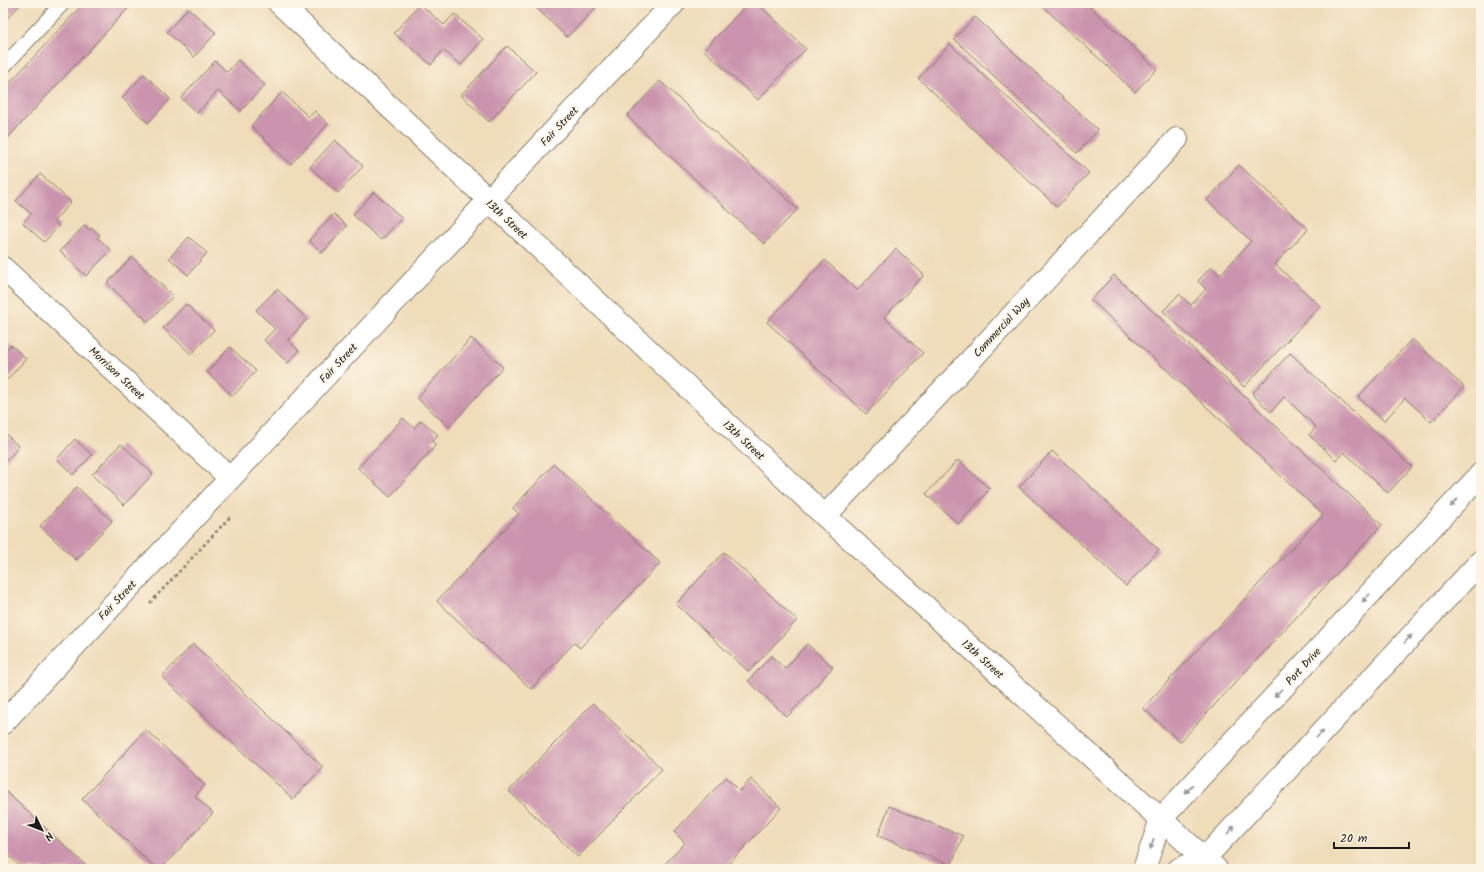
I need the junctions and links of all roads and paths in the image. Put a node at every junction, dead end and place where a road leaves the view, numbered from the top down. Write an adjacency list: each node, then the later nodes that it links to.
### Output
1 (64, 3): 4 (lane)
2 (279, 3): 6 (street, 13th Street)
3 (674, 3): 6 (street, Fair Street)
4 (3, 67)
5 (1177, 139): 10 (street, Commercial Way)
6 (488, 201): 9 (street, Fair Street); 10 (street, 13th Street)
7 (3, 268): 9 (street, Morrison Street)
8 (1481, 474): 15 (street, Port Drive, one-way to 15)
9 (230, 478): 14 (street, Fair Street)
10 (824, 516): 15 (street, 13th Street)
11 (230, 517): 13 (path)
12 (1481, 561): 16 (street, one-way to 12)
13 (150, 603)
14 (3, 723)
15 (1161, 819): 16 (street, 13th Street); 17 (street, Port Drive, one-way to 17)
16 (1210, 864): 18 (street)
17 (1144, 869)
18 (1179, 869)

